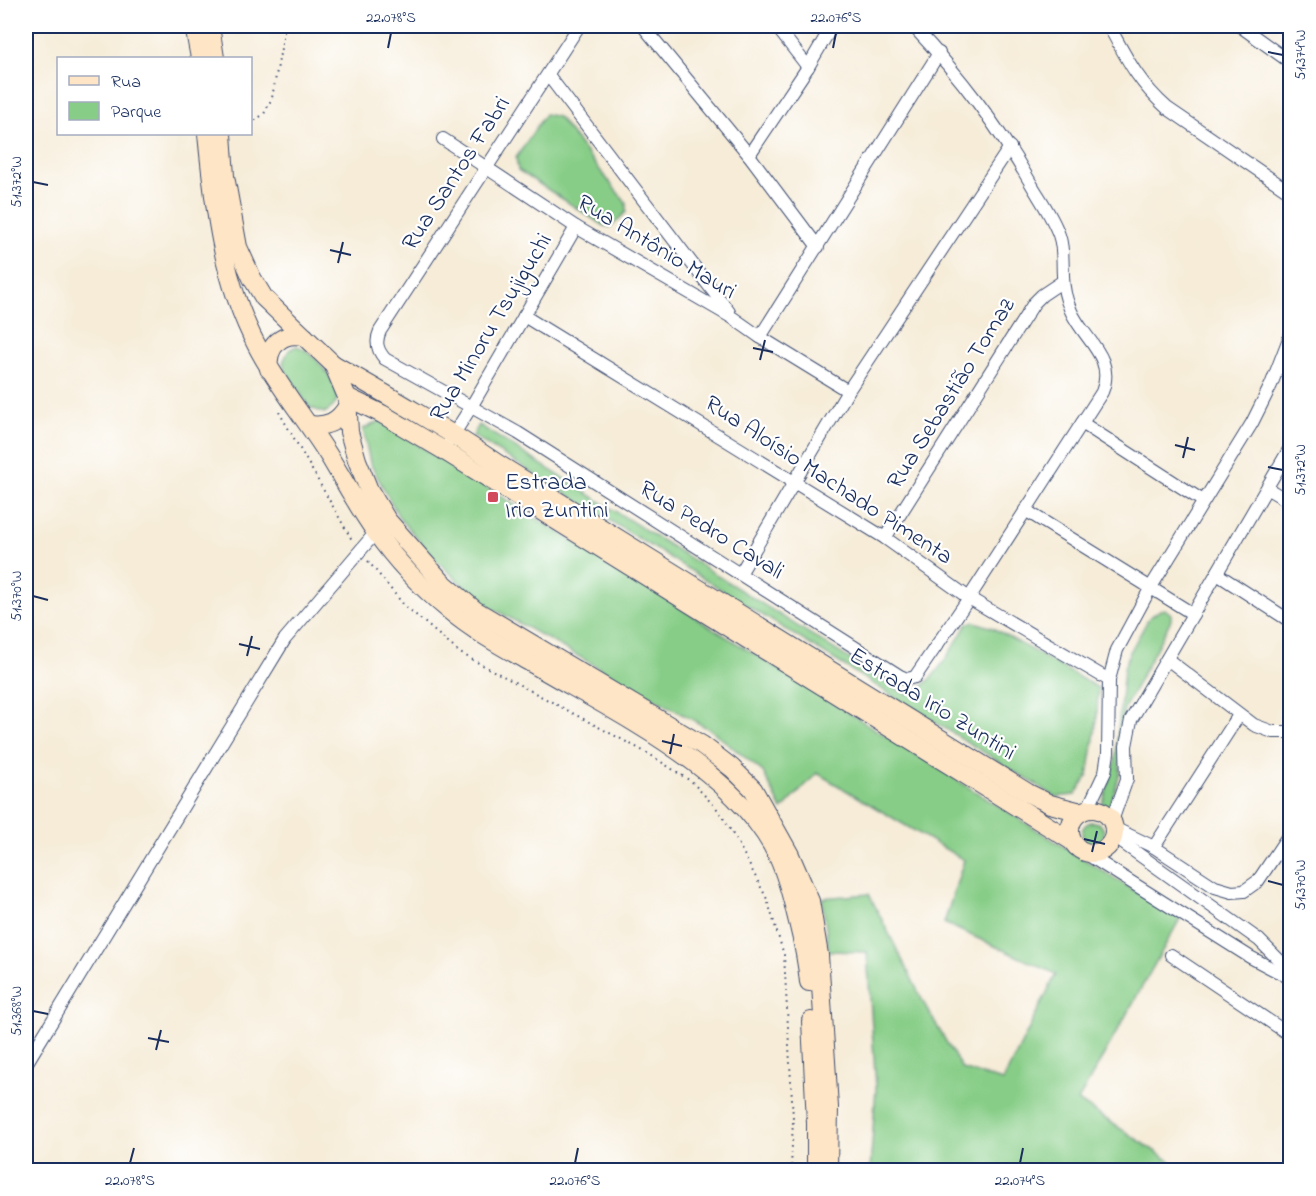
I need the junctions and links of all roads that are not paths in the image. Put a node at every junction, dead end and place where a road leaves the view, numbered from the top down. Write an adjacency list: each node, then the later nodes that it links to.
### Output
1 (194, 26): 11 (main road)
2 (210, 26): 12 (main road)
3 (579, 26): 15 (street, Rua Santos Fabri)
4 (643, 26): 20 (street)
5 (776, 26): 14 (street)
6 (832, 26): 14 (street)
7 (913, 26): 10 (street)
8 (1108, 26): 22 (street)
9 (1240, 26): 13 (street)
10 (939, 53): 19 (street); 24 (street)
11 (200, 57)
12 (215, 57)
13 (1290, 62)
14 (808, 67): 20 (street)
15 (548, 75): 21 (street, Rua Santos Fabri); 27 (street)
16 (207, 135): 33 (main road)
17 (222, 135): 29 (main road)
18 (443, 139): 21 (street, Rua Antônio Mauri)
19 (1010, 147): 25 (street); 34 (street)
20 (749, 155): 24 (street)
21 (488, 166): 23 (street, Rua Antônio Mauri); 31 (street, Rua Santos Fabri)
22 (1290, 192)
23 (576, 227): 26 (street, Rua Minoru Tsujiguchi); 27 (street, Rua Antônio Mauri)
24 (818, 247): 30 (street)
25 (1063, 281): 37 (street); 48 (street, Rua Sebastião Tomaz)
26 (524, 316): 36 (street, Rua Minoru Tsujiguchi); 42 (street, Rua Aloísio Machado Pimenta)
27 (733, 318): 30 (street, Rua Antônio Mauri)
28 (1290, 336): 44 (street)
29 (306, 337): 32 (main road); 33 (main road)
30 (760, 337): 34 (street, Rua Antônio Mauri)
31 (378, 348): 36 (street, Rua Pedro Cavali)
32 (333, 364): 35 (main road); 39 (main road, Estrada Irio Zuntini)
33 (269, 369): 38 (main road)
34 (848, 391): 42 (street)
35 (347, 402): 38 (main road); 41 (main road, Estrada Irio Zuntini); 70 (main road)
36 (471, 408): 39 (street, Rua Minoru Tsujiguchi); 49 (street, Rua Pedro Cavali)
37 (1082, 423): 44 (street); 46 (street)
38 (310, 425): 47 (main road)
39 (453, 434): 41 (street, Rua Minoru Tsujiguchi); 59 (main road, Estrada Irio Zuntini)
40 (1290, 448): 43 (street)
41 (443, 450): 62 (main road, Estrada Irio Zuntini)
42 (794, 482): 48 (street, Rua Aloísio Machado Pimenta); 49 (street)
43 (1268, 489): 45 (street); 50 (street)
44 (1203, 501): 51 (street)
45 (1290, 502)
46 (1025, 510): 51 (street); 52 (street)
47 (376, 532): 68 (street); 69 (main road)
48 (885, 538): 52 (street, Rua Aloísio Machado Pimenta)
49 (740, 574): 52 (street, Rua Pedro Cavali)
50 (1217, 574): 53 (street); 54 (street)
51 (1151, 587): 53 (street); 56 (street)
52 (969, 598): 56 (street, Rua Aloísio Machado Pimenta)
53 (1193, 614): 55 (street)
54 (1290, 621)
55 (1167, 659): 57 (street); 60 (street)
56 (1109, 681): 59 (street)
57 (1239, 715): 58 (street); 63 (street)
58 (1290, 732)
59 (1084, 811): 60 (main road); 62 (main road)
60 (1113, 828): 62 (main road); 63 (street); 65 (street)
61 (1290, 833): 63 (street)
62 (1078, 847): 66 (street, Estrada Irio Zuntini)
63 (1154, 847)
64 (1171, 955): 67 (street)
65 (1290, 971)
66 (1290, 978)
67 (1290, 1035)
68 (26, 1064)
69 (816, 1170)
70 (828, 1170)

